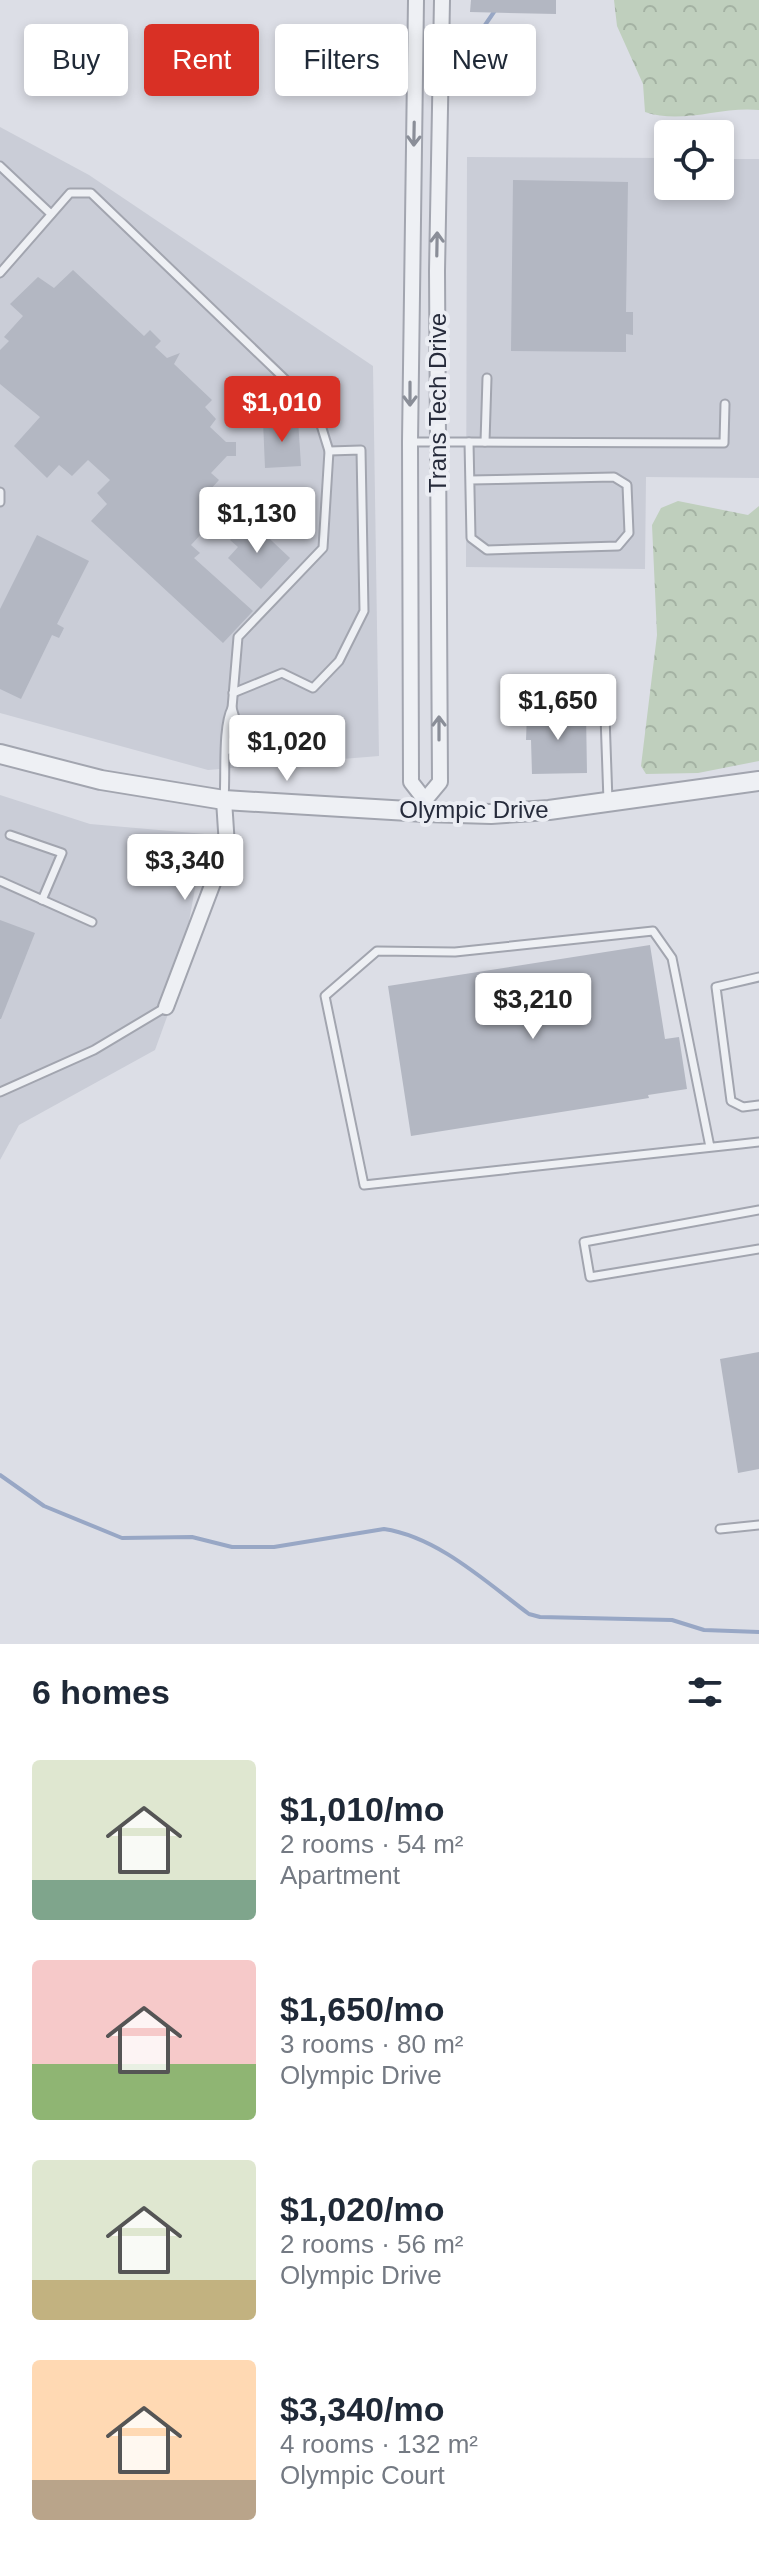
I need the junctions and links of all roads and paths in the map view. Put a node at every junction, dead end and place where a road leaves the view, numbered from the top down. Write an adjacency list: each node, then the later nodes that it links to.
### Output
1 (416, 0): 3 (street, Trans Tech Drive)
2 (442, 0): 4 (street, Trans Tech Drive)
3 (414, 97): 4 (street); 7 (street, Trans Tech Drive, one-way to 7)
4 (440, 97): 8 (street, Trans Tech Drive, one-way to 4)
5 (0, 166): 6 (lane)
6 (51, 214): 9 (lane); 16 (lane)
7 (411, 271): 8 (street); 12 (street, Trans Tech Drive, one-way to 12)
8 (437, 271): 13 (street, Trans Tech Drive)
9 (0, 273)
10 (487, 378): 15 (lane)
11 (725, 404): 15 (lane)
12 (410, 442): 13 (lane); 28 (street, Trans Tech Drive)
13 (437, 442): 14 (lane); 28 (street, Trans Tech Drive, one-way to 13)
14 (469, 442): 15 (lane); 17 (lane)
15 (485, 442)
16 (329, 451): 20 (lane); 20 (lane)
17 (470, 480): 17 (lane)
18 (0, 492): 19 (lane)
19 (0, 502)
20 (233, 693): 21 (lane)
21 (232, 708): 23 (lane); 23 (lane)
22 (605, 716): 27 (lane)
23 (228, 750): 26 (lane)
24 (0, 754): 26 (street, Olympic Drive)
25 (759, 781): 27 (street, Olympic Drive)
26 (224, 800): 28 (street, Olympic Drive); 34 (street)
27 (608, 803): 28 (street, Olympic Drive)
28 (425, 806)
29 (10, 835): 31 (lane)
30 (0, 881): 31 (lane)
31 (42, 900): 32 (lane)
32 (92, 922)
33 (759, 977): 36 (lane)
34 (166, 1007): 35 (lane)
35 (0, 1092)
36 (759, 1105)
37 (759, 1142): 38 (lane)
38 (710, 1147): 38 (lane)
39 (759, 1210): 40 (lane)
40 (759, 1249)
41 (759, 1525): 42 (lane)
42 (720, 1529)

